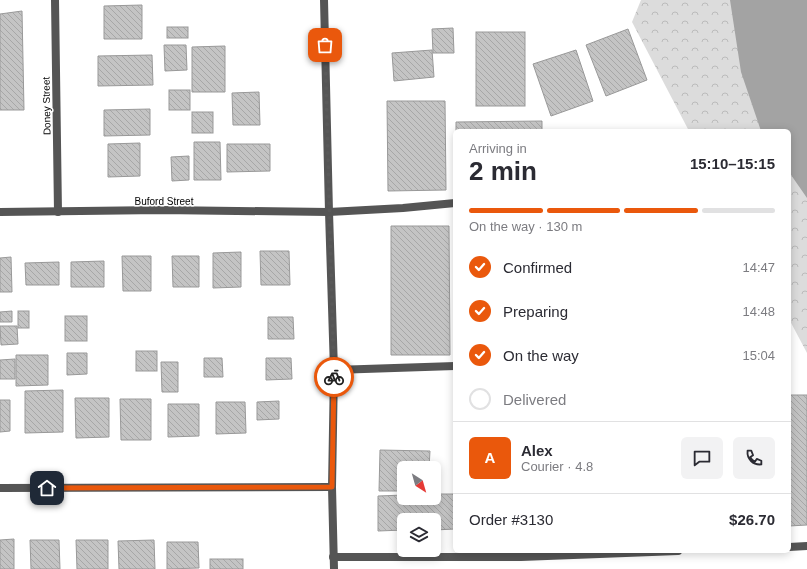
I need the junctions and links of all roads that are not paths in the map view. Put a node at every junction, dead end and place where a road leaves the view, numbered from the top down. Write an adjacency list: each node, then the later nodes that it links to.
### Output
1 (55, 0): 5 (street, Doney Street)
2 (324, 0): 6 (street)
3 (453, 203): 6 (street, Buford Street)
4 (0, 212): 5 (street, Buford Street)
5 (58, 212): 6 (street, Buford Street)
6 (329, 212): 8 (street)
7 (453, 366): 8 (street)
8 (334, 370): 9 (street)
9 (332, 487): 10 (street); 14 (street)
10 (0, 488)
11 (807, 546): 12 (street)
12 (791, 547)
13 (615, 553): 14 (street)
14 (333, 557): 15 (street)
15 (334, 569)

